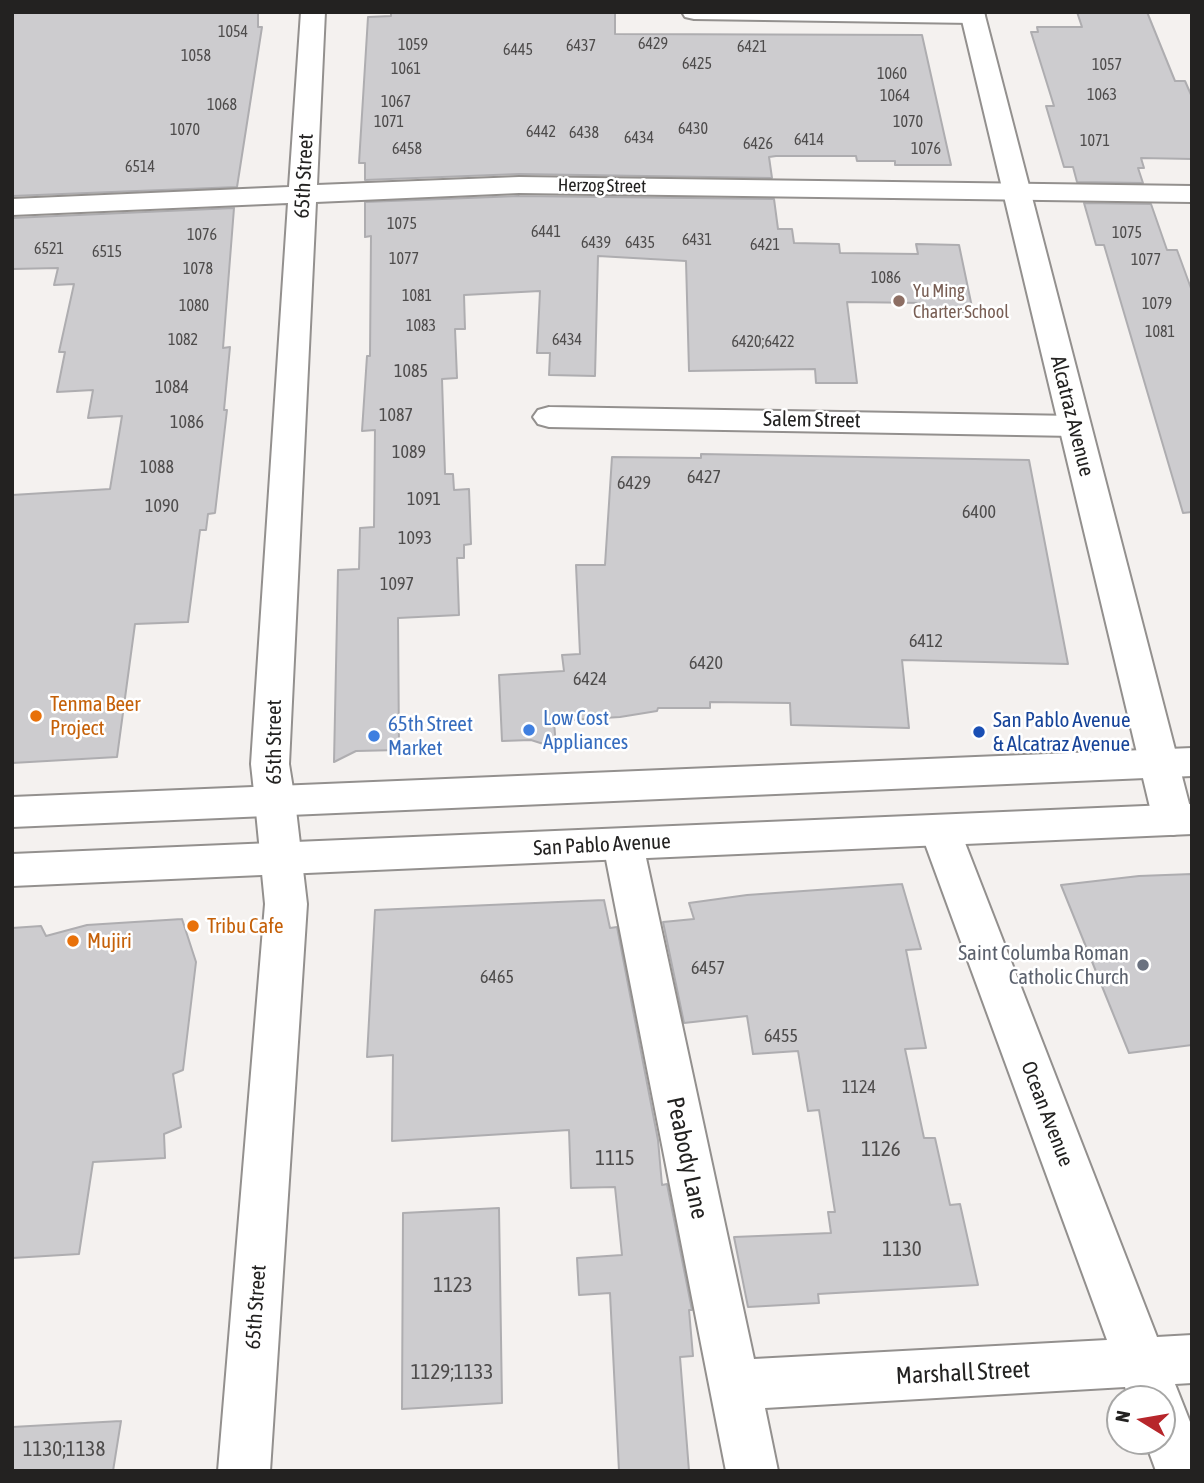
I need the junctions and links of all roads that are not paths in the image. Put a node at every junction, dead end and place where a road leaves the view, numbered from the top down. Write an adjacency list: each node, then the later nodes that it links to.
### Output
1 (313, 12): 6 (street, 65th Street)
2 (694, 12): 3 (street)
3 (973, 14): 4 (street, Alcatraz Avenue)
4 (1016, 191): 5 (street, Herzog Street); 6 (street, Herzog Street); 9 (street, Alcatraz Avenue)
5 (1192, 194)
6 (302, 195): 7 (street, Herzog Street); 11 (street, 65th Street)
7 (12, 207)
8 (549, 417): 9 (street, Salem Street)
9 (1075, 426): 10 (street, Alcatraz Avenue)
10 (1175, 763): 11 (street); 13 (street, Alcatraz Avenue)
11 (275, 801): 12 (street); 16 (street, 65th Street)
12 (12, 812)
13 (1183, 819): 14 (street, San Pablo Avenue)
14 (940, 830): 15 (street, San Pablo Avenue); 19 (street, Ocean Avenue)
15 (623, 844): 16 (street, San Pablo Avenue); 20 (street, Peabody Lane)
16 (280, 859): 17 (street, San Pablo Avenue); 22 (street, 65th Street)
17 (12, 870)
18 (1192, 1359): 19 (street, Marshall Street)
19 (1148, 1381): 20 (street, Marshall Street)
20 (734, 1385): 23 (street, Peabody Lane)
21 (1176, 1453): 24 (street)
22 (244, 1471)
23 (752, 1471)
24 (1183, 1471)

